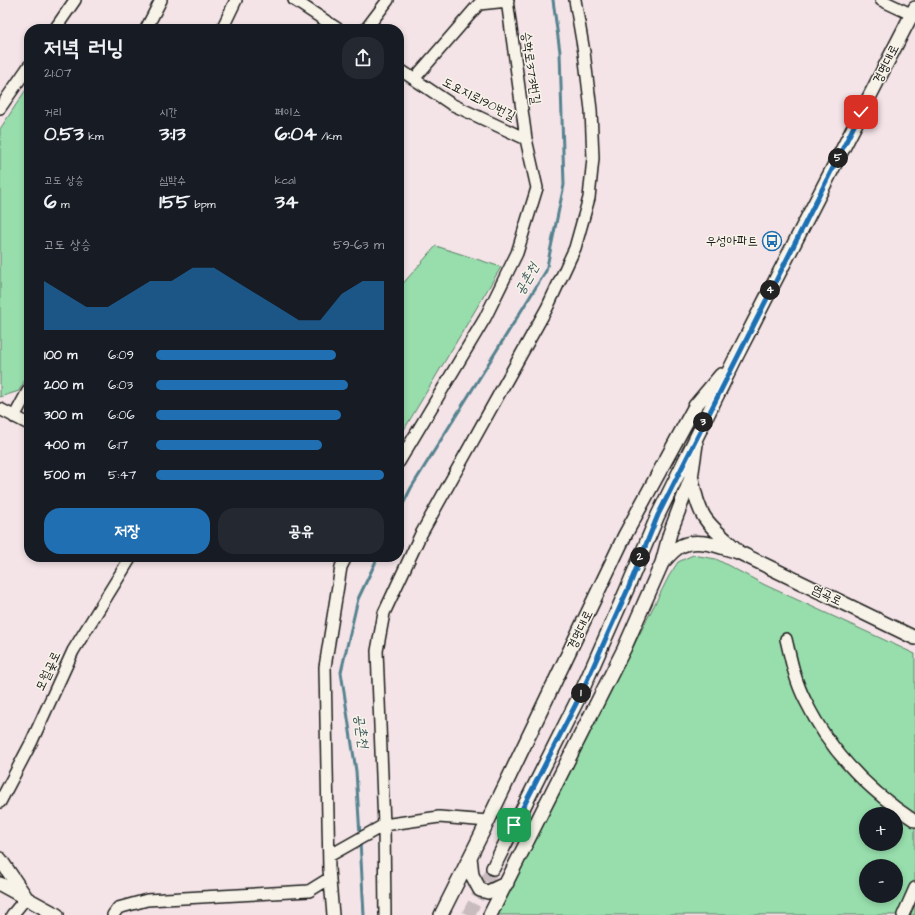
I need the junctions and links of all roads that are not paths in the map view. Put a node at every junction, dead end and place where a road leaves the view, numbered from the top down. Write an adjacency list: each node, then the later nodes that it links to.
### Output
1 (75, 0): 10 (street)
2 (161, 0): 11 (street)
3 (236, 0): 12 (street)
4 (294, 0): 13 (street)
5 (388, 0): 14 (street)
6 (507, 0): 17 (street, 승학로373번길); 19 (street, 승학로373번길)
7 (575, 0): 37 (street)
8 (880, 0): 9 (street)
9 (914, 13): 20 (main road, 경명대로)
10 (58, 24)
11 (149, 24)
12 (224, 24)
13 (330, 24)
14 (370, 24)
15 (404, 72): 17 (street, 도요지로190번길)
16 (24, 73): 18 (street)
17 (414, 79): 19 (street, 도요지로190번길)
18 (0, 108)
19 (526, 139): 26 (street, 승학로373번길)
20 (737, 355): 25 (main road, 경명대로); 35 (main road, 경명대로)
21 (24, 398): 23 (street)
22 (0, 409): 23 (street)
23 (14, 417): 24 (street)
24 (24, 422)
25 (698, 433): 27 (main road, 경명대로); 41 (main road, 경명대로)
26 (404, 454)
27 (691, 478): 28 (main road, 염곡로); 31 (main road, 경명대로)
28 (738, 552): 31 (main road, 염곡로); 32 (main road, 염곡로)
29 (128, 562): 34 (street, 모월곶로)
30 (344, 562): 38 (street)
31 (662, 563): 43 (main road, 경명대로)
32 (915, 638)
33 (786, 639): 36 (street)
34 (0, 802)
35 (488, 821): 37 (street); 39 (main road, 경명대로)
36 (915, 821)
37 (382, 826): 38 (street); 51 (street)
38 (333, 854): 42 (street)
39 (470, 857): 43 (main road); 52 (main road, 경명대로)
40 (0, 859): 46 (main road)
41 (493, 868)
42 (330, 878): 49 (street); 50 (street)
43 (507, 883): 53 (main road, 경명대로)
44 (0, 884): 46 (main road)
45 (915, 888): 54 (street)
46 (26, 898): 47 (street); 48 (main road)
47 (12, 915)
48 (57, 915)
49 (113, 915)
50 (333, 915)
51 (385, 915)
52 (441, 915)
53 (490, 915)
54 (903, 915)

